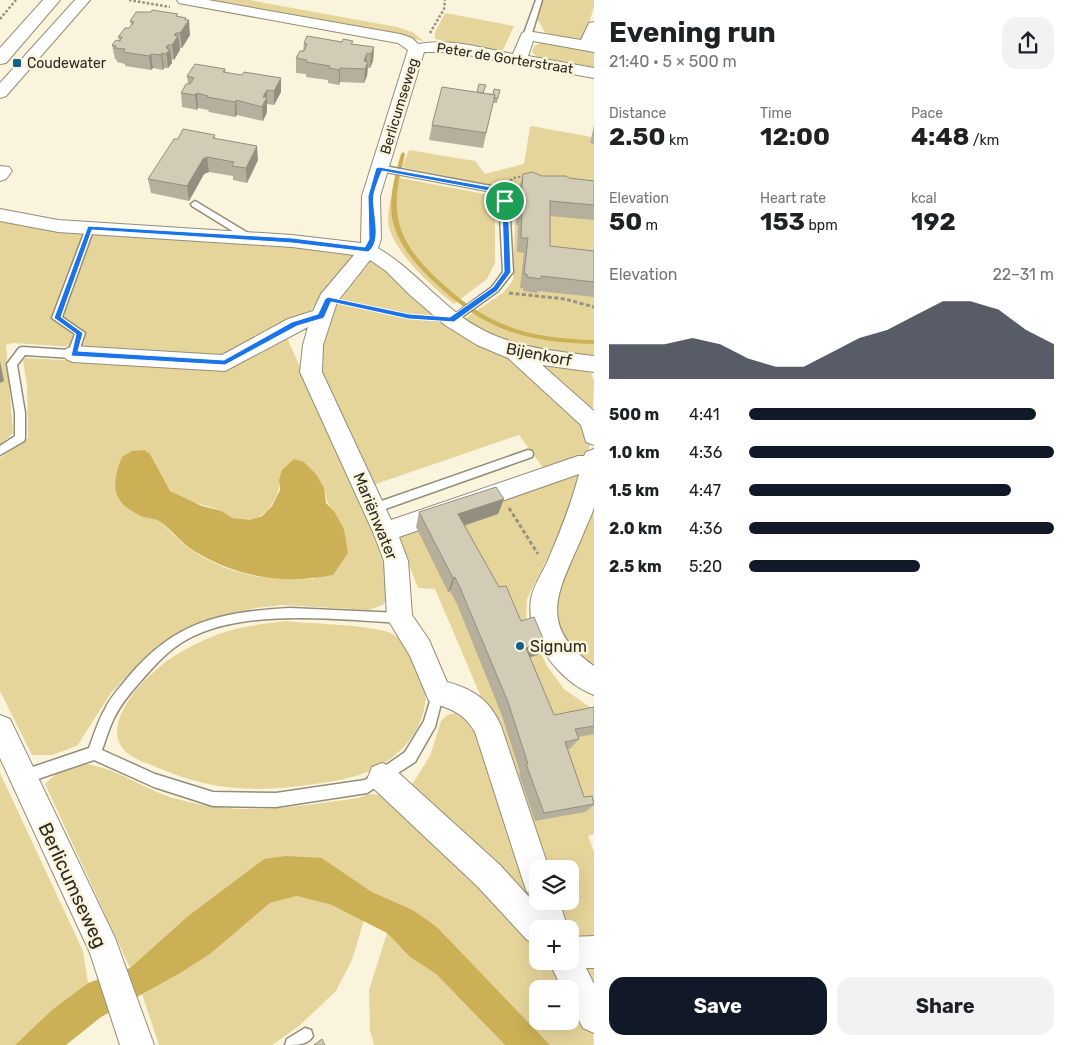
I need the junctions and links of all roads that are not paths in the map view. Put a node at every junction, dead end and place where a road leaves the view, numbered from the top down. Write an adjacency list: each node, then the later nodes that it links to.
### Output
1 (34, 0): 8 (main road)
2 (52, 0): 11 (main road)
3 (83, 0): 14 (street)
4 (184, 0): 10 (street, Peter de Gorterstraat)
5 (539, 0): 7 (lane)
6 (594, 26): 9 (street)
7 (527, 36): 9 (street); 12 (street)
8 (0, 42)
9 (591, 47)
10 (416, 49): 12 (street, Peter de Gorterstraat); 15 (street, Berlicumseweg)
11 (0, 59)
12 (519, 59): 13 (street, Peter de Gorterstraat)
13 (594, 73)
14 (0, 93)
15 (383, 169): 20 (street, Berlicumseweg); 22 (lane)
16 (195, 204): 19 (lane)
17 (0, 215): 18 (street)
18 (90, 228): 19 (street); 24 (lane)
19 (250, 238): 20 (street)
20 (368, 250): 21 (street, Mariënwater); 22 (street, Bijenkorf)
21 (325, 308): 24 (street); 30 (street, Mariënwater)
22 (455, 317): 23 (street, Bijenkorf)
23 (514, 352): 25 (street, Bijenkorf); 26 (street)
24 (74, 354): 27 (lane)
25 (594, 364)
26 (593, 424)
27 (0, 451)
28 (528, 454): 30 (lane)
29 (593, 462): 31 (street); 33 (street)
30 (374, 508): 31 (street, Mariënwater)
31 (385, 532): 32 (street, Mariënwater)
32 (400, 618): 34 (street, Mariënwater); 36 (lane)
33 (594, 682)
34 (438, 692): 37 (lane); 39 (street)
35 (0, 728): 38 (street, Berlicumseweg)
36 (94, 753): 37 (lane); 38 (lane)
37 (382, 777): 40 (street)
38 (23, 778): 45 (street, Berlicumseweg)
39 (531, 860)
40 (530, 920)
41 (594, 952): 42 (street)
42 (579, 953)
43 (570, 970): 44 (street)
44 (594, 1017)
45 (135, 1039)

